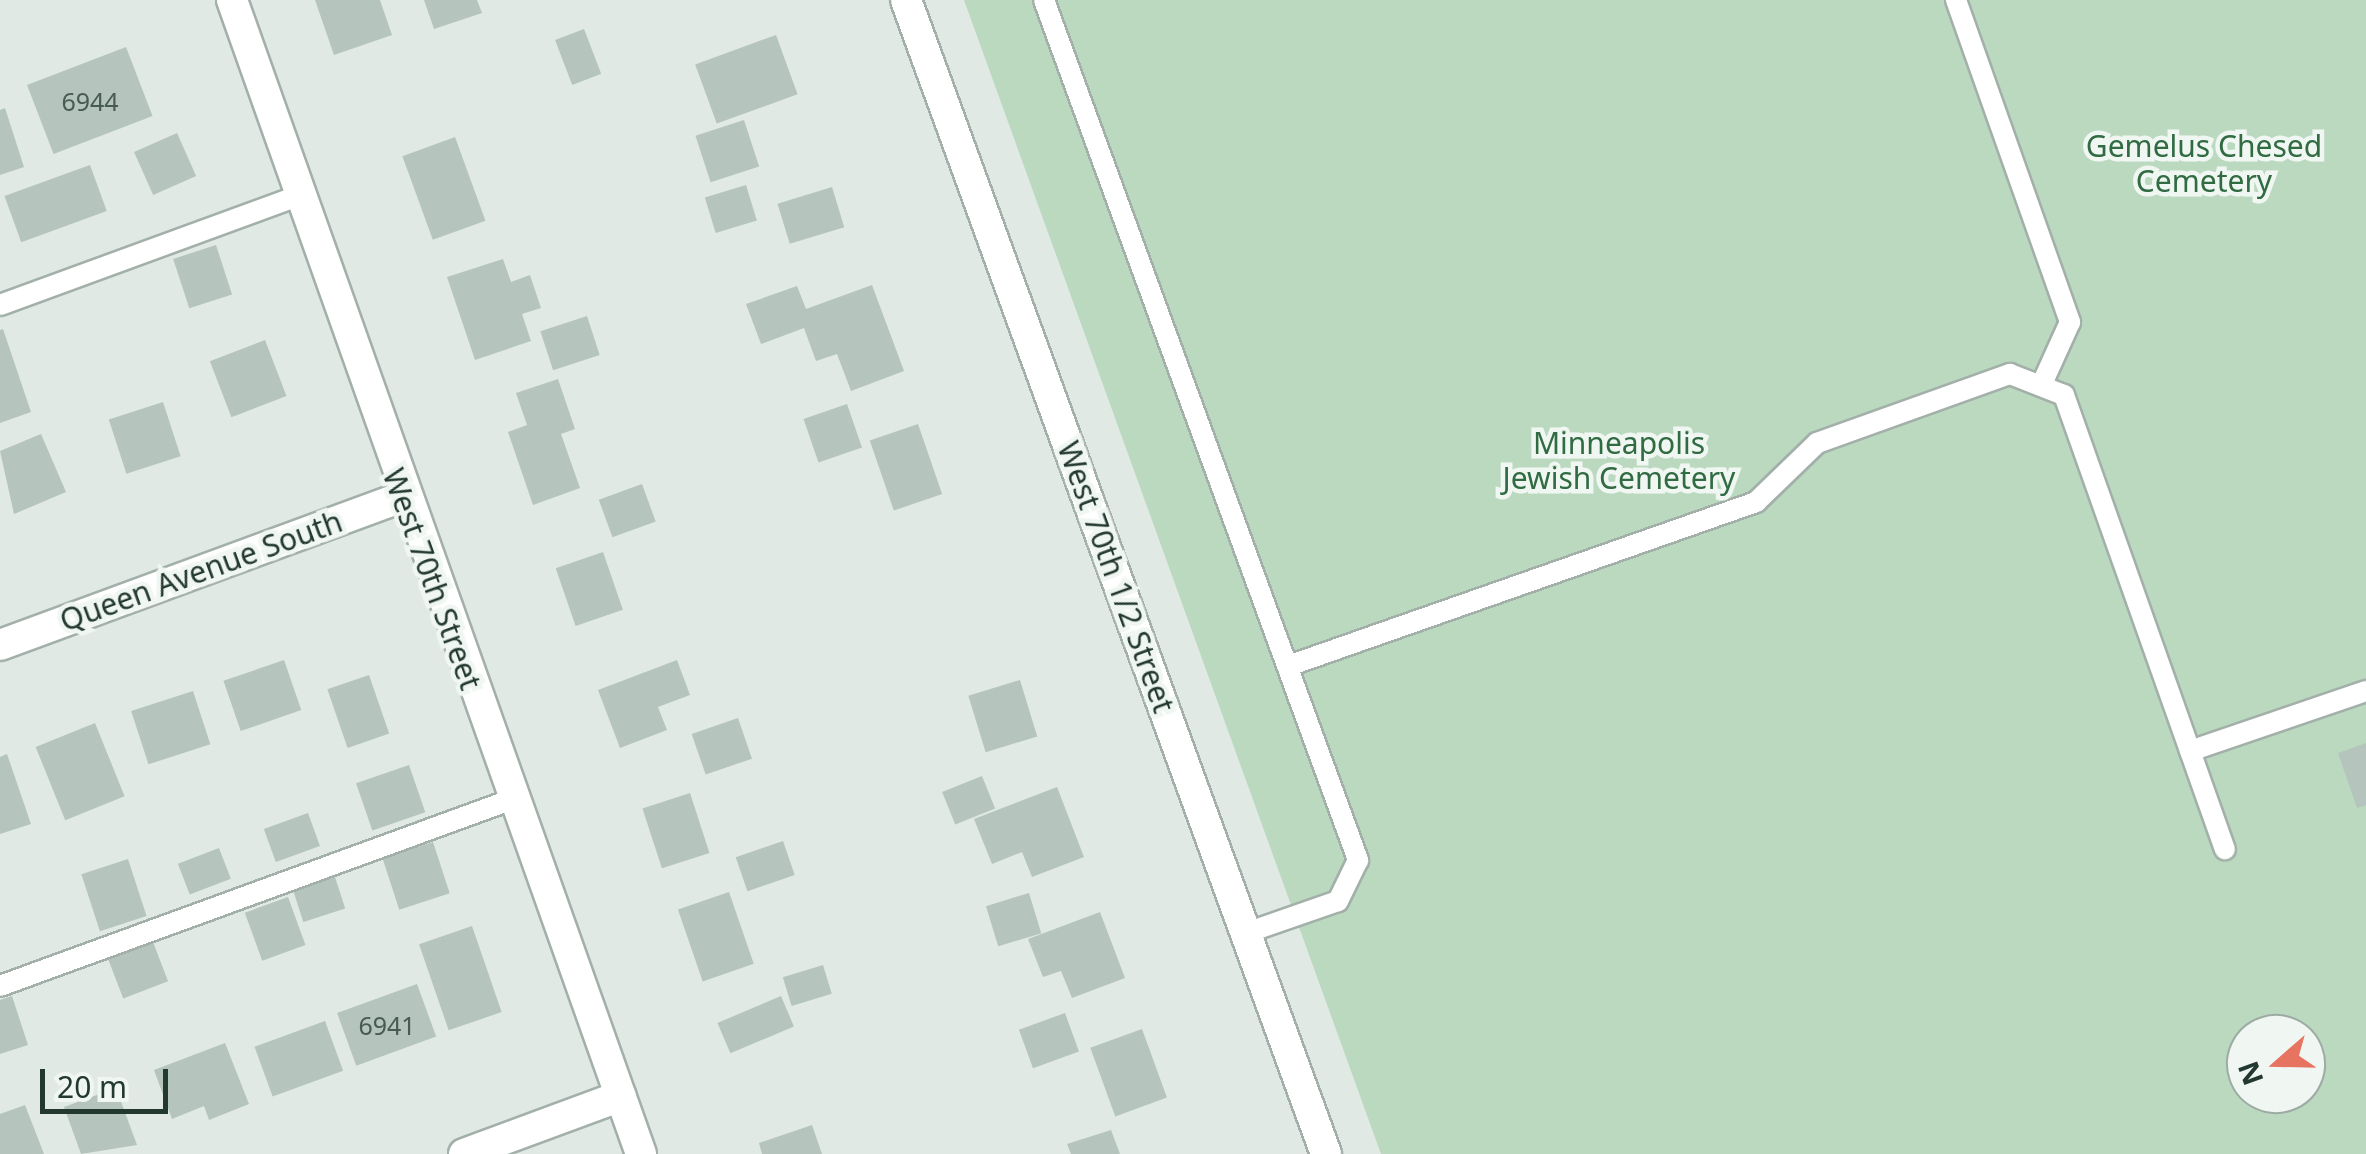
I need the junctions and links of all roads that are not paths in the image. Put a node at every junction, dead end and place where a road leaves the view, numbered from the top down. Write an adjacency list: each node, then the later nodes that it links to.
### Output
1 (232, 0): 5 (street, West 70th Street)
2 (906, 0): 15 (street, West 70th 1/2 Street)
3 (1044, 0): 10 (lane)
4 (1956, 0): 7 (lane)
5 (298, 196): 6 (lane); 8 (street, West 70th Street)
6 (0, 305)
7 (2041, 386): 10 (lane); 12 (lane)
8 (402, 497): 9 (street, Queen Avenue South); 13 (street, West 70th Street)
9 (0, 645)
10 (1288, 666): 15 (lane)
11 (2366, 691): 12 (lane)
12 (2190, 750): 14 (lane)
13 (513, 799): 16 (lane); 17 (street, West 70th Street)
14 (2225, 849)
15 (1246, 933): 20 (street, West 70th 1/2 Street)
16 (0, 986)
17 (620, 1096): 18 (street); 19 (street, West 70th Street)
18 (464, 1154)
19 (642, 1154)
20 (1326, 1154)

